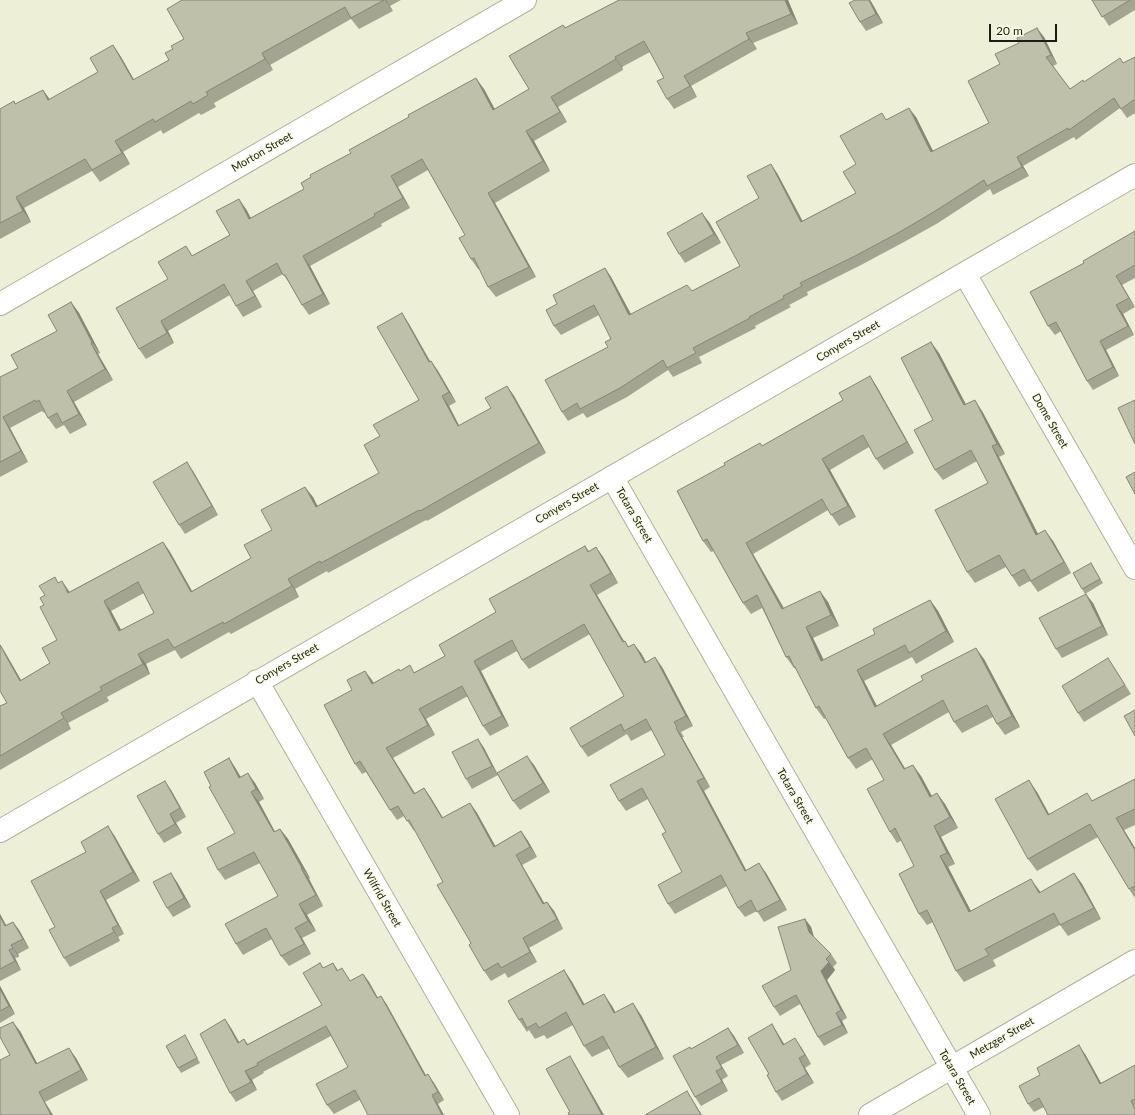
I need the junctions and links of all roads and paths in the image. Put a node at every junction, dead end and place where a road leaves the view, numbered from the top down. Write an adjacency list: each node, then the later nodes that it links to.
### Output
1 (525, 0): 4 (street, Morton Street)
2 (1135, 175): 3 (street, Conyers Street)
3 (965, 274): 5 (street, Conyers Street); 6 (street, Dome Street)
4 (0, 304)
5 (612, 477): 7 (street, Conyers Street); 10 (street, Totara Street)
6 (1135, 568)
7 (256, 682): 8 (street, Conyers Street); 11 (street, Wilfrid Street)
8 (0, 831)
9 (1135, 961): 10 (street, Metzger Street)
10 (952, 1067): 12 (street, Metzger Street); 13 (street, Totara Street)
11 (508, 1115)
12 (870, 1115)
13 (979, 1115)

